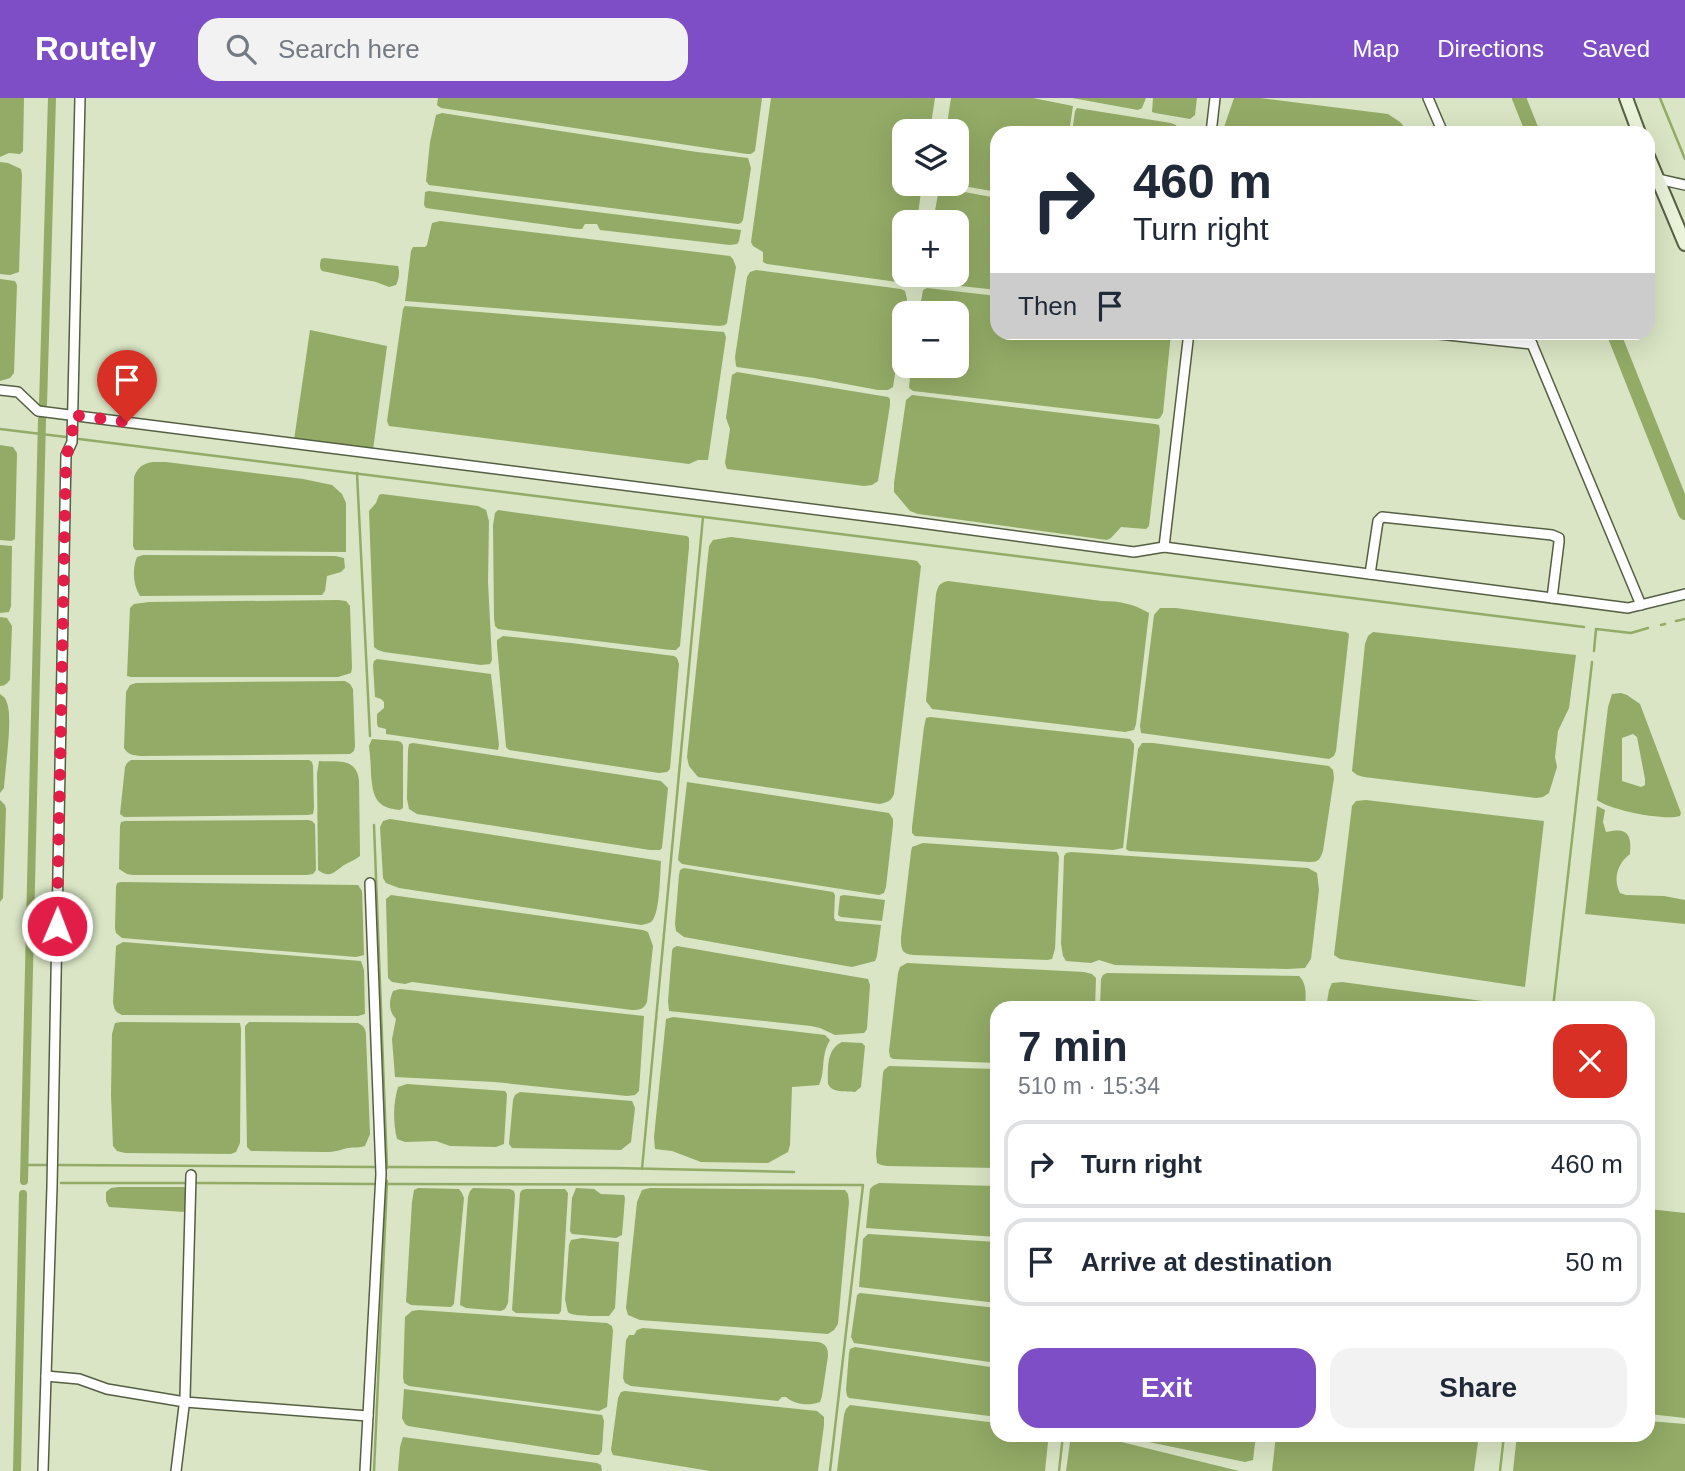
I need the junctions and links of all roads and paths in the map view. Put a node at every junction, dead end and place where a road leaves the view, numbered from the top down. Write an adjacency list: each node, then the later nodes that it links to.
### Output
1 (80, 98): 17 (street)
2 (1215, 98): 5 (street)
3 (1428, 98): 6 (street)
4 (1626, 98): 7 (main road)
5 (1212, 126)
6 (1440, 126)
7 (1636, 126)
8 (1655, 172): 9 (main road)
9 (1658, 179): 10 (street); 11 (main road)
10 (1685, 185)
11 (1685, 244)
12 (1188, 340): 18 (street)
13 (1510, 340): 15 (street)
14 (1530, 340): 15 (street)
15 (1532, 344): 22 (street)
16 (0, 390): 17 (street)
17 (73, 415): 18 (street); 25 (street)
18 (1164, 547): 19 (street)
19 (1370, 574): 21 (street); 21 (street)
20 (1685, 594): 22 (street)
21 (1552, 598): 22 (street)
22 (1642, 605)
23 (370, 883): 27 (street)
24 (191, 1175): 26 (street)
25 (46, 1376): 26 (street); 28 (street)
26 (185, 1402): 27 (street); 29 (street)
27 (368, 1416): 30 (street)
28 (43, 1471)
29 (176, 1471)
30 (365, 1471)

